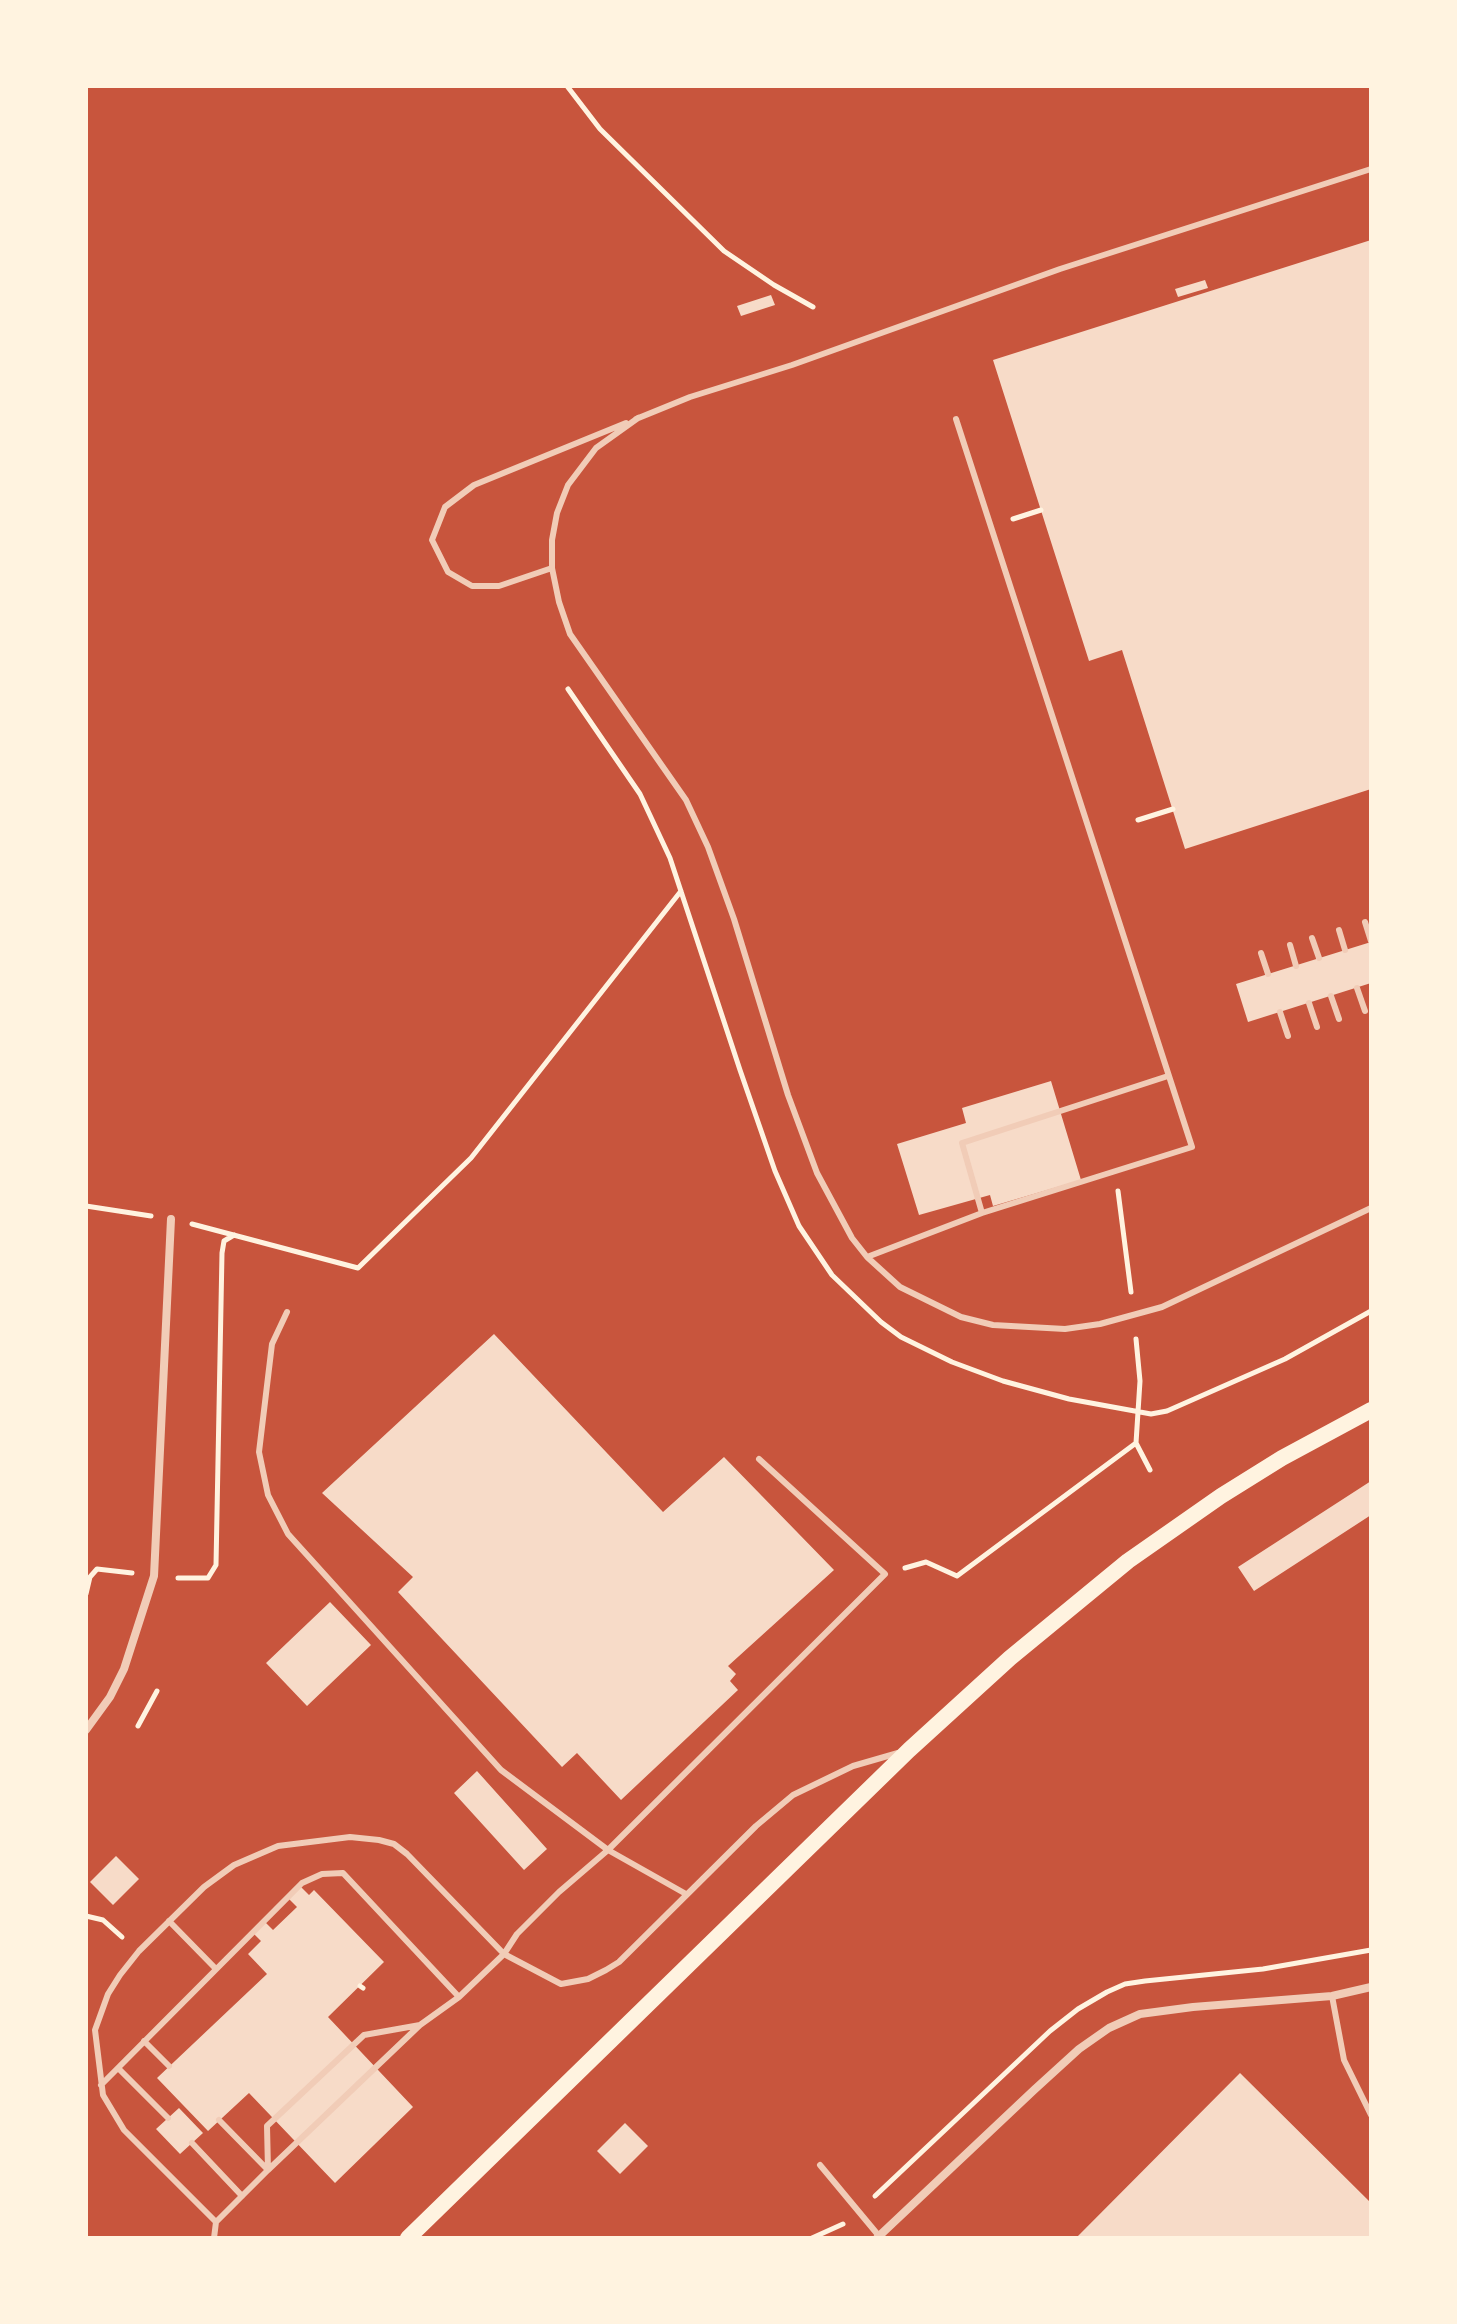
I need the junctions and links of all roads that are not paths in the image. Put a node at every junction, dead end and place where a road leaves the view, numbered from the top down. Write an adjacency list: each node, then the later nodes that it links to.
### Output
1 (1371, 169): 2 (lane)
2 (638, 418): 4 (lane); 4 (lane)
3 (956, 419): 23 (lane)
4 (552, 568): 27 (lane)
5 (1365, 922): 8 (lane)
6 (1339, 930): 10 (lane)
7 (1312, 938): 12 (lane)
8 (1371, 941)
9 (1290, 945): 13 (lane)
10 (1345, 950)
11 (1261, 953): 14 (lane)
12 (1319, 958)
13 (1296, 966)
14 (1268, 974)
15 (1357, 988): 18 (lane)
16 (1331, 996): 20 (lane)
17 (1309, 1003): 21 (lane)
18 (1365, 1011)
19 (1280, 1012): 22 (lane)
20 (1339, 1019)
21 (1317, 1027)
22 (1288, 1036)
23 (1168, 1076): 25 (lane); 25 (lane)
24 (1371, 1208): 27 (lane)
25 (982, 1213): 27 (lane)
26 (171, 1219): 31 (street)
27 (867, 1257)
28 (287, 1312): 33 (lane)
29 (1371, 1410): 32 (main road)
30 (759, 1459): 33 (lane)
31 (86, 1730)
32 (909, 1750): 34 (lane); 58 (main road)
33 (608, 1850): 34 (lane); 36 (lane)
34 (686, 1894): 36 (lane)
35 (169, 1921): 36 (lane); 37 (lane); 43 (lane)
36 (504, 1954): 40 (lane)
37 (216, 1969): 40 (lane); 42 (lane)
38 (1371, 1987): 39 (street)
39 (1332, 1996): 48 (lane); 56 (street)
40 (459, 1997): 41 (lane)
41 (420, 2025): 53 (lane); 53 (lane)
42 (144, 2041): 45 (lane); 46 (lane)
43 (97, 2049): 44 (lane); 47 (lane)
44 (86, 2051)
45 (169, 2066)
46 (118, 2068): 47 (lane); 49 (lane)
47 (101, 2085): 55 (lane)
48 (1371, 2115)
49 (168, 2118)
50 (219, 2120): 53 (lane)
51 (192, 2143): 54 (lane)
52 (820, 2165): 56 (lane)
53 (268, 2170): 54 (lane)
54 (242, 2196): 55 (lane)
55 (216, 2222): 57 (lane)
56 (878, 2237)
57 (214, 2238)
58 (408, 2238)

